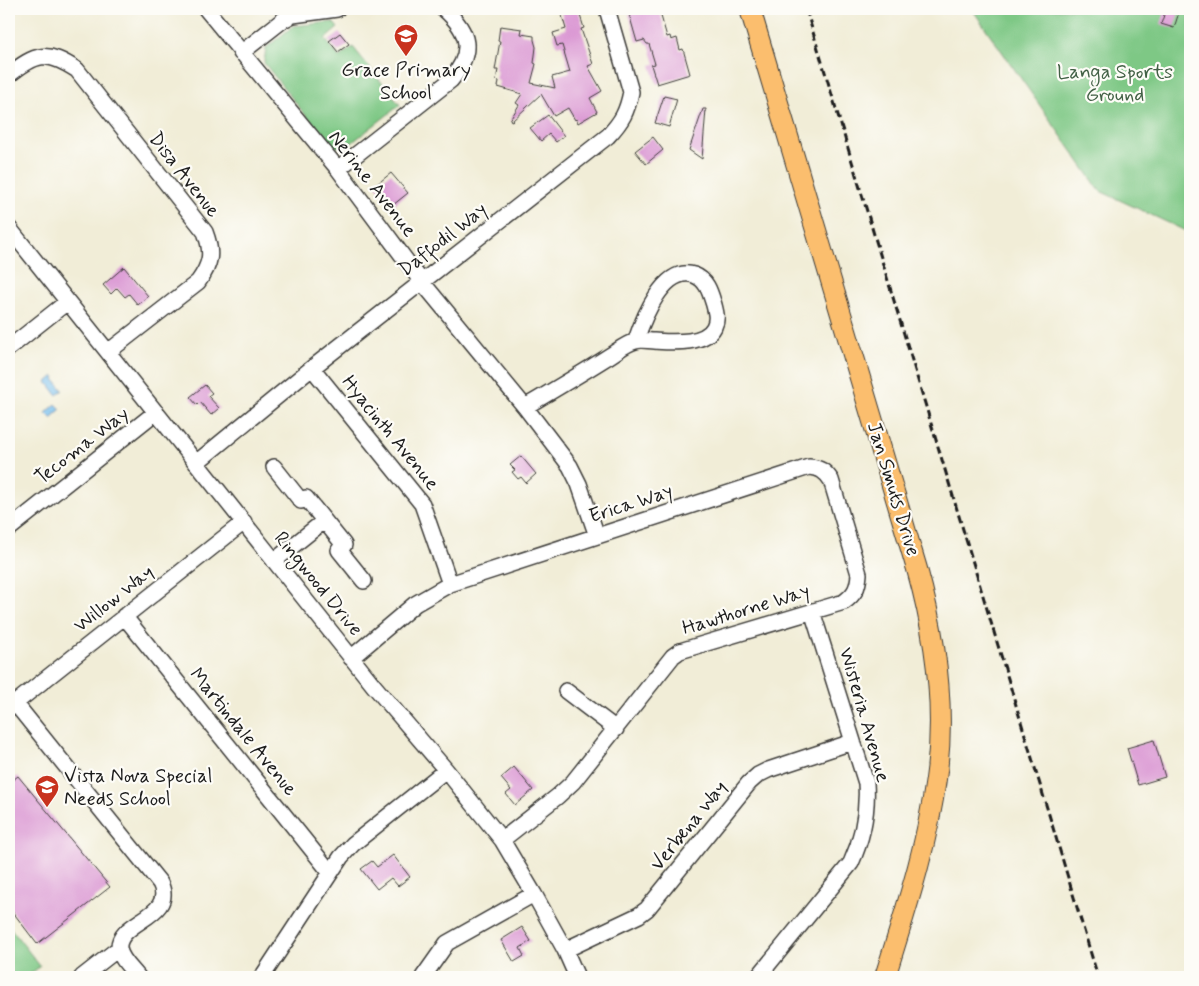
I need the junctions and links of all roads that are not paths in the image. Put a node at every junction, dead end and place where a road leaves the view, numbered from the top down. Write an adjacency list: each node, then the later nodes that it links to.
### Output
1 (206, 9): 6 (street, Nerine Avenue)
2 (337, 9): 6 (street)
3 (444, 9): 8 (street)
4 (607, 9): 10 (street, Daffodil Way)
5 (750, 9): 47 (main road, Jan Smuts Drive)
6 (241, 53): 8 (street, Nerine Avenue)
7 (9, 75): 14 (street, Disa Avenue)
8 (338, 169): 10 (street, Nerine Avenue)
9 (9, 228): 11 (street, Ringwood Drive)
10 (422, 282): 15 (street, Daffodil Way); 16 (street, Nerine Avenue)
11 (68, 302): 13 (street); 14 (street, Ringwood Drive)
12 (636, 340): 12 (street); 16 (street)
13 (9, 348)
14 (108, 352): 17 (street, Ringwood Drive)
15 (312, 368): 18 (street, Daffodil Way); 26 (street, Hyacinth Avenue)
16 (525, 408): 23 (street, Nerine Avenue)
17 (156, 412): 18 (street, Ringwood Drive); 22 (street, Tecoma Way)
18 (196, 463): 21 (street, Ringwood Drive)
19 (274, 466): 20 (street)
20 (324, 521): 24 (street); 25 (street)
21 (244, 522): 24 (street, Ringwood Drive); 29 (street, Willow Way)
22 (9, 529)
23 (597, 536): 26 (street, Erica Way); 27 (street, Erica Way)
24 (274, 561): 30 (street, Ringwood Drive)
25 (364, 581)
26 (450, 584): 30 (street, Erica Way)
27 (858, 588): 28 (street, Hawthorne Way)
28 (812, 611): 33 (street, Hawthorne Way); 34 (street, Wisteria Avenue)
29 (124, 616): 32 (street, Willow Way); 37 (street, Martindale Avenue)
30 (352, 658): 35 (street, Ringwood Drive)
31 (566, 691): 33 (street)
32 (12, 705): 39 (street)
33 (616, 729): 36 (street, Hawthorne Way)
34 (852, 742): 40 (street, Verbena Way); 46 (street, Wisteria Avenue)
35 (446, 770): 36 (street, Ringwood Drive); 37 (street)
36 (502, 840): 38 (street, Ringwood Drive)
37 (330, 872): 43 (street)
38 (534, 894): 40 (street, Ringwood Drive); 44 (street)
39 (119, 948): 41 (street); 42 (street)
40 (565, 950): 45 (street, Ringwood Drive)
41 (91, 975)
42 (138, 977)
43 (262, 977)
44 (423, 977)
45 (577, 977)
46 (758, 977)
47 (886, 977)

